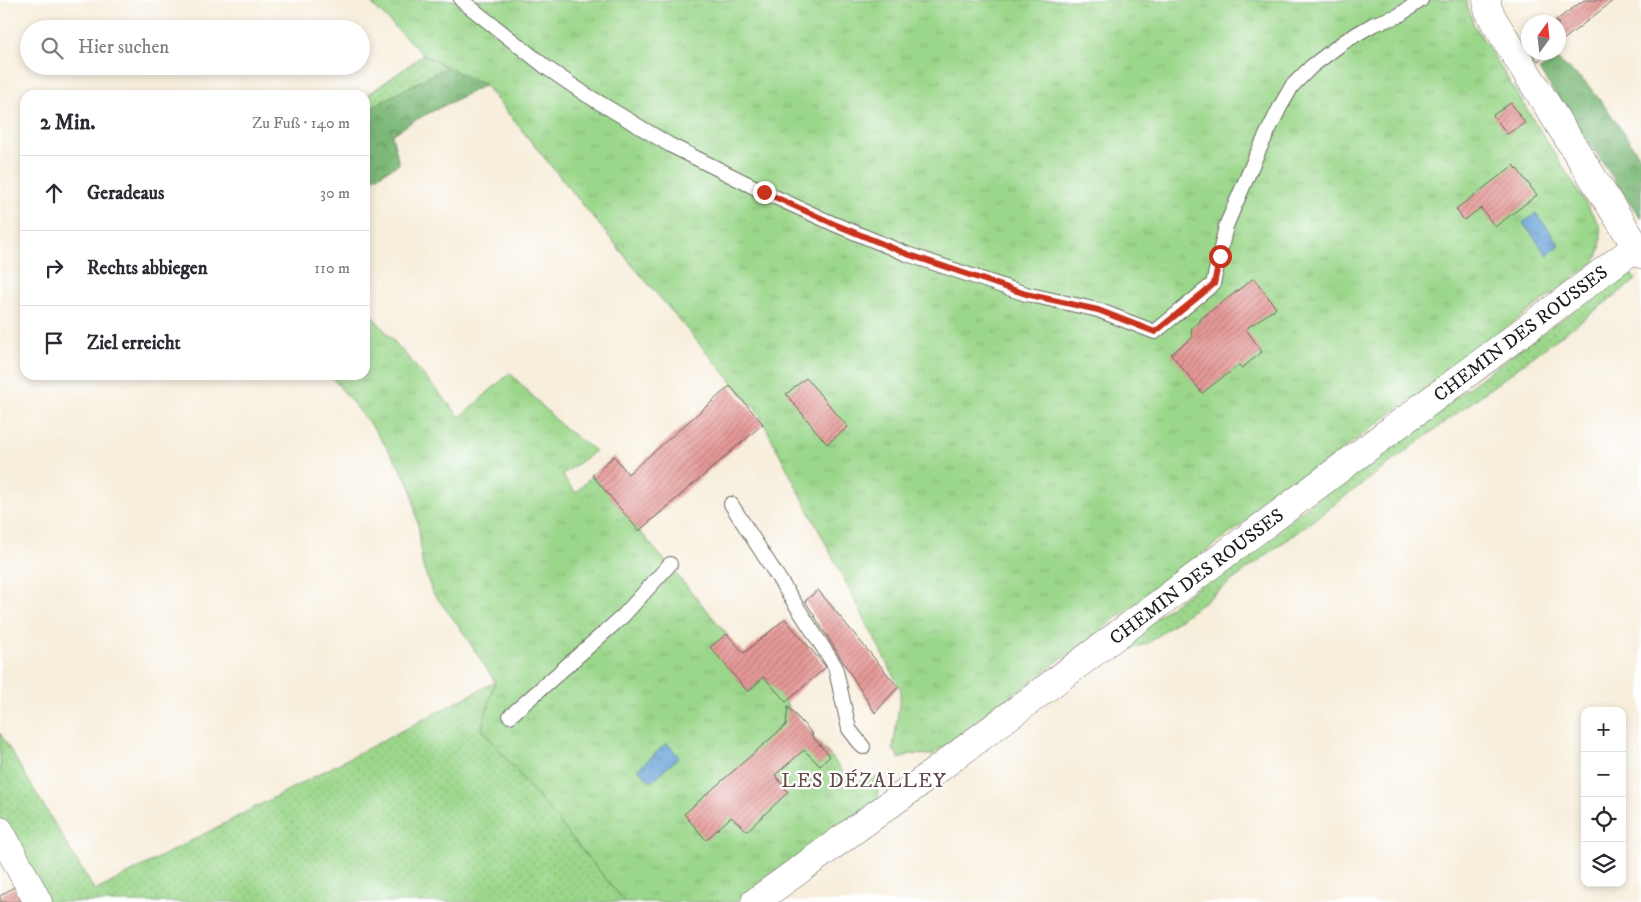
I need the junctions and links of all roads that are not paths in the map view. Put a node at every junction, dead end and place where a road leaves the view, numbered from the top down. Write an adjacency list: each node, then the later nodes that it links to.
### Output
1 (461, 0): 2 (lane)
2 (1422, 0)
3 (1487, 0): 4 (street)
4 (1638, 251): 11 (street, CHEMIN DES ROUSSES)
5 (731, 504): 8 (lane)
6 (670, 564): 7 (lane)
7 (510, 716)
8 (863, 747)
9 (1, 835): 10 (street)
10 (38, 902)
11 (755, 902)

